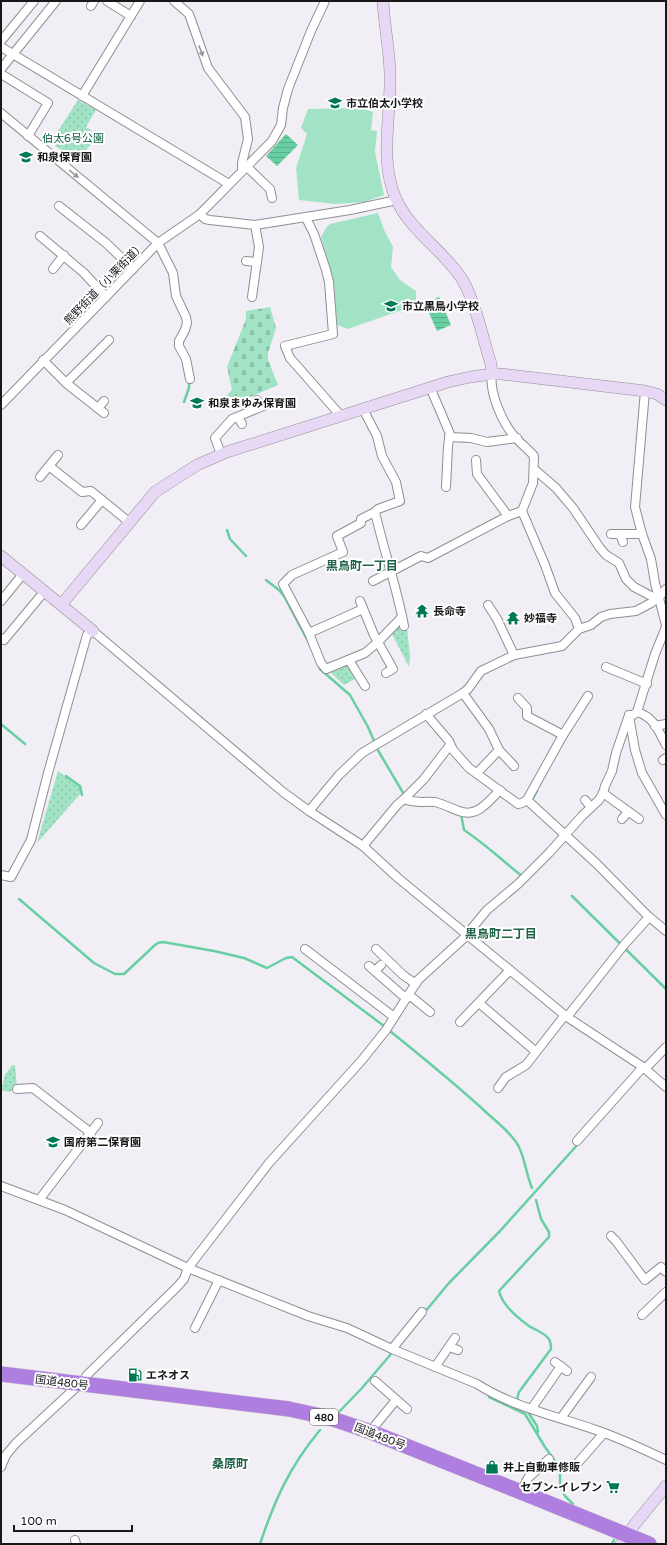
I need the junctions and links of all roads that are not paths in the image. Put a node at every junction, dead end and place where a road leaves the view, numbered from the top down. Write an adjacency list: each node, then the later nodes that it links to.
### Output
1 (34, 1): 9 (street)
2 (56, 1): 11 (street)
3 (107, 1): 8 (street)
4 (140, 1): 8 (street)
5 (174, 1): 17 (street, one-way to 17)
6 (325, 1): 17 (street, 熊野街道（小栗街道）)
7 (383, 1): 20 (street)
8 (131, 16): 14 (street)
9 (1, 42)
10 (1, 47): 11 (street)
11 (12, 55): 12 (street); 14 (street)
12 (1, 69)
13 (1, 74): 16 (street)
14 (82, 96): 18 (street)
15 (1, 113): 16 (street)
16 (28, 136): 26 (street, one-way to 26)
17 (244, 168): 18 (street, 熊野街道（小栗街道）); 19 (street)
18 (229, 184): 22 (street, 熊野街道（小栗街道）)
19 (272, 198)
20 (396, 200): 23 (street); 36 (street)
21 (59, 206): 31 (street)
22 (200, 214): 24 (street); 26 (street, 熊野街道（小栗街道）)
23 (306, 218): 24 (street); 46 (street)
24 (254, 226): 29 (street)
25 (40, 236): 27 (street)
26 (158, 243): 31 (street, 熊野街道（小栗街道）); 37 (street)
27 (64, 255): 30 (street); 32 (street)
28 (246, 261): 29 (street)
29 (257, 262): 33 (street)
30 (53, 269)
31 (133, 269): 32 (street, 熊野街道（小栗街道）)
32 (106, 297): 35 (street, 熊野街道（小栗街道）)
33 (252, 297)
34 (109, 340): 38 (street)
35 (43, 360): 38 (street); 44 (street, 熊野街道（小栗街道）)
36 (492, 374): 39 (street); 40 (street); 48 (street)
37 (190, 378)
38 (66, 382): 42 (street)
39 (430, 387): 45 (street); 47 (street)
40 (645, 391): 41 (street); 64 (street)
41 (666, 400)
42 (104, 401)
43 (262, 404): 49 (street)
44 (1, 405)
45 (363, 409): 46 (street); 58 (street)
46 (341, 416): 49 (street)
47 (450, 437): 48 (street); 55 (street)
48 (517, 438): 53 (street)
49 (221, 454): 60 (street)
50 (58, 456): 52 (street)
51 (476, 460): 59 (street)
52 (49, 466): 54 (street); 56 (street)
53 (534, 469): 57 (street); 72 (street)
54 (40, 477)
55 (446, 487)
56 (102, 500): 60 (street); 61 (street)
57 (522, 511): 59 (street); 79 (street)
58 (376, 512): 67 (street); 81 (street)
59 (508, 516): 67 (street)
60 (129, 522): 74 (street)
61 (81, 525)
62 (611, 534): 63 (street)
63 (620, 534): 64 (street); 65 (street)
64 (642, 534): 72 (street)
65 (623, 542)
66 (1, 556): 68 (street)
67 (392, 571): 69 (street); 76 (street)
68 (23, 574): 71 (street); 73 (street)
69 (373, 581)
70 (666, 589): 72 (street)
71 (44, 592): 74 (street); 82 (street)
72 (659, 597): 78 (street); 79 (street)
73 (1, 601)
74 (61, 605): 80 (street)
75 (488, 605): 84 (street)
76 (402, 617): 77 (street); 83 (street)
77 (404, 626)
78 (666, 626): 89 (street)
79 (579, 629): 84 (street)
80 (92, 631): 107 (street); 114 (street)
81 (309, 633): 83 (street); 85 (street)
82 (1, 638)
83 (378, 642): 85 (street); 87 (street)
84 (514, 655): 90 (street)
85 (349, 660): 88 (street)
86 (606, 667): 89 (street)
87 (386, 673)
88 (360, 683)
89 (647, 684): 93 (street)
90 (462, 693): 94 (street); 100 (street)
91 (588, 696): 97 (street)
92 (518, 698): 97 (street)
93 (633, 713): 96 (street); 104 (street); 109 (street)
94 (426, 714): 98 (street); 107 (street)
95 (666, 724): 96 (street)
96 (655, 726): 99 (street)
97 (563, 736): 106 (street)
98 (450, 745): 102 (street); 105 (street)
99 (666, 745)
100 (499, 750): 101 (street); 102 (street)
101 (514, 766)
102 (477, 773): 103 (street)
103 (500, 790): 105 (street); 106 (street)
104 (603, 794): 108 (street); 112 (street)
105 (404, 799): 113 (street)
106 (527, 800): 112 (street)
107 (309, 811): 113 (street)
108 (628, 812): 110 (street); 111 (street)
109 (666, 815)
110 (622, 819)
111 (639, 819)
112 (565, 834): 115 (street); 117 (street)
113 (363, 846): 117 (street)
114 (1, 875)
115 (649, 917): 116 (street); 126 (street)
116 (666, 931)
117 (467, 934): 121 (street); 122 (street)
118 (376, 949): 122 (street)
119 (311, 950): 127 (street)
120 (375, 967): 123 (street)
121 (510, 970): 124 (street); 126 (street)
122 (416, 984): 123 (street)
123 (407, 996): 125 (street); 127 (street)
124 (479, 1003): 128 (street); 130 (street)
125 (430, 1012)
126 (566, 1016): 130 (street); 131 (street)
127 (394, 1017): 141 (street)
128 (460, 1022)
129 (666, 1047): 131 (street)
130 (535, 1052): 133 (street)
131 (644, 1068): 132 (street); 137 (street)
132 (666, 1086)
133 (498, 1088)
134 (16, 1089): 136 (street)
135 (98, 1123): 136 (street)
136 (91, 1133): 139 (street)
137 (577, 1141)
138 (1, 1186): 139 (street)
139 (39, 1200): 141 (street)
140 (611, 1236): 142 (street)
141 (188, 1268): 143 (street); 157 (street)
142 (666, 1272)
143 (219, 1280): 147 (street); 150 (street)
144 (666, 1292): 146 (street)
145 (422, 1312): 150 (street)
146 (642, 1315)
147 (195, 1328)
148 (455, 1338): 149 (street)
149 (449, 1347): 151 (street); 153 (street)
150 (392, 1349): 153 (street)
151 (458, 1350)
152 (561, 1366): 159 (street)
153 (435, 1367): 159 (street)
154 (1, 1374): 157 (highway, 国道480号 / 480)
155 (591, 1377): 161 (street)
156 (375, 1382): 158 (street)
157 (79, 1384): 162 (highway, 国道480号 / 480); 167 (street)
158 (396, 1400): 160 (street); 162 (street)
159 (532, 1408): 161 (street)
160 (407, 1409)
161 (560, 1418): 163 (street)
162 (371, 1432): 169 (highway, 国道480号 / 480)
163 (604, 1433): 165 (street); 166 (street)
164 (549, 1459): 169 (street)
165 (666, 1460)
166 (575, 1466)
167 (1, 1467)
168 (666, 1486): 170 (street)
169 (522, 1492): 170 (highway, 国道480号 / 480)
170 (624, 1539): 171 (highway, 国道480号 / 480)
171 (649, 1544)

